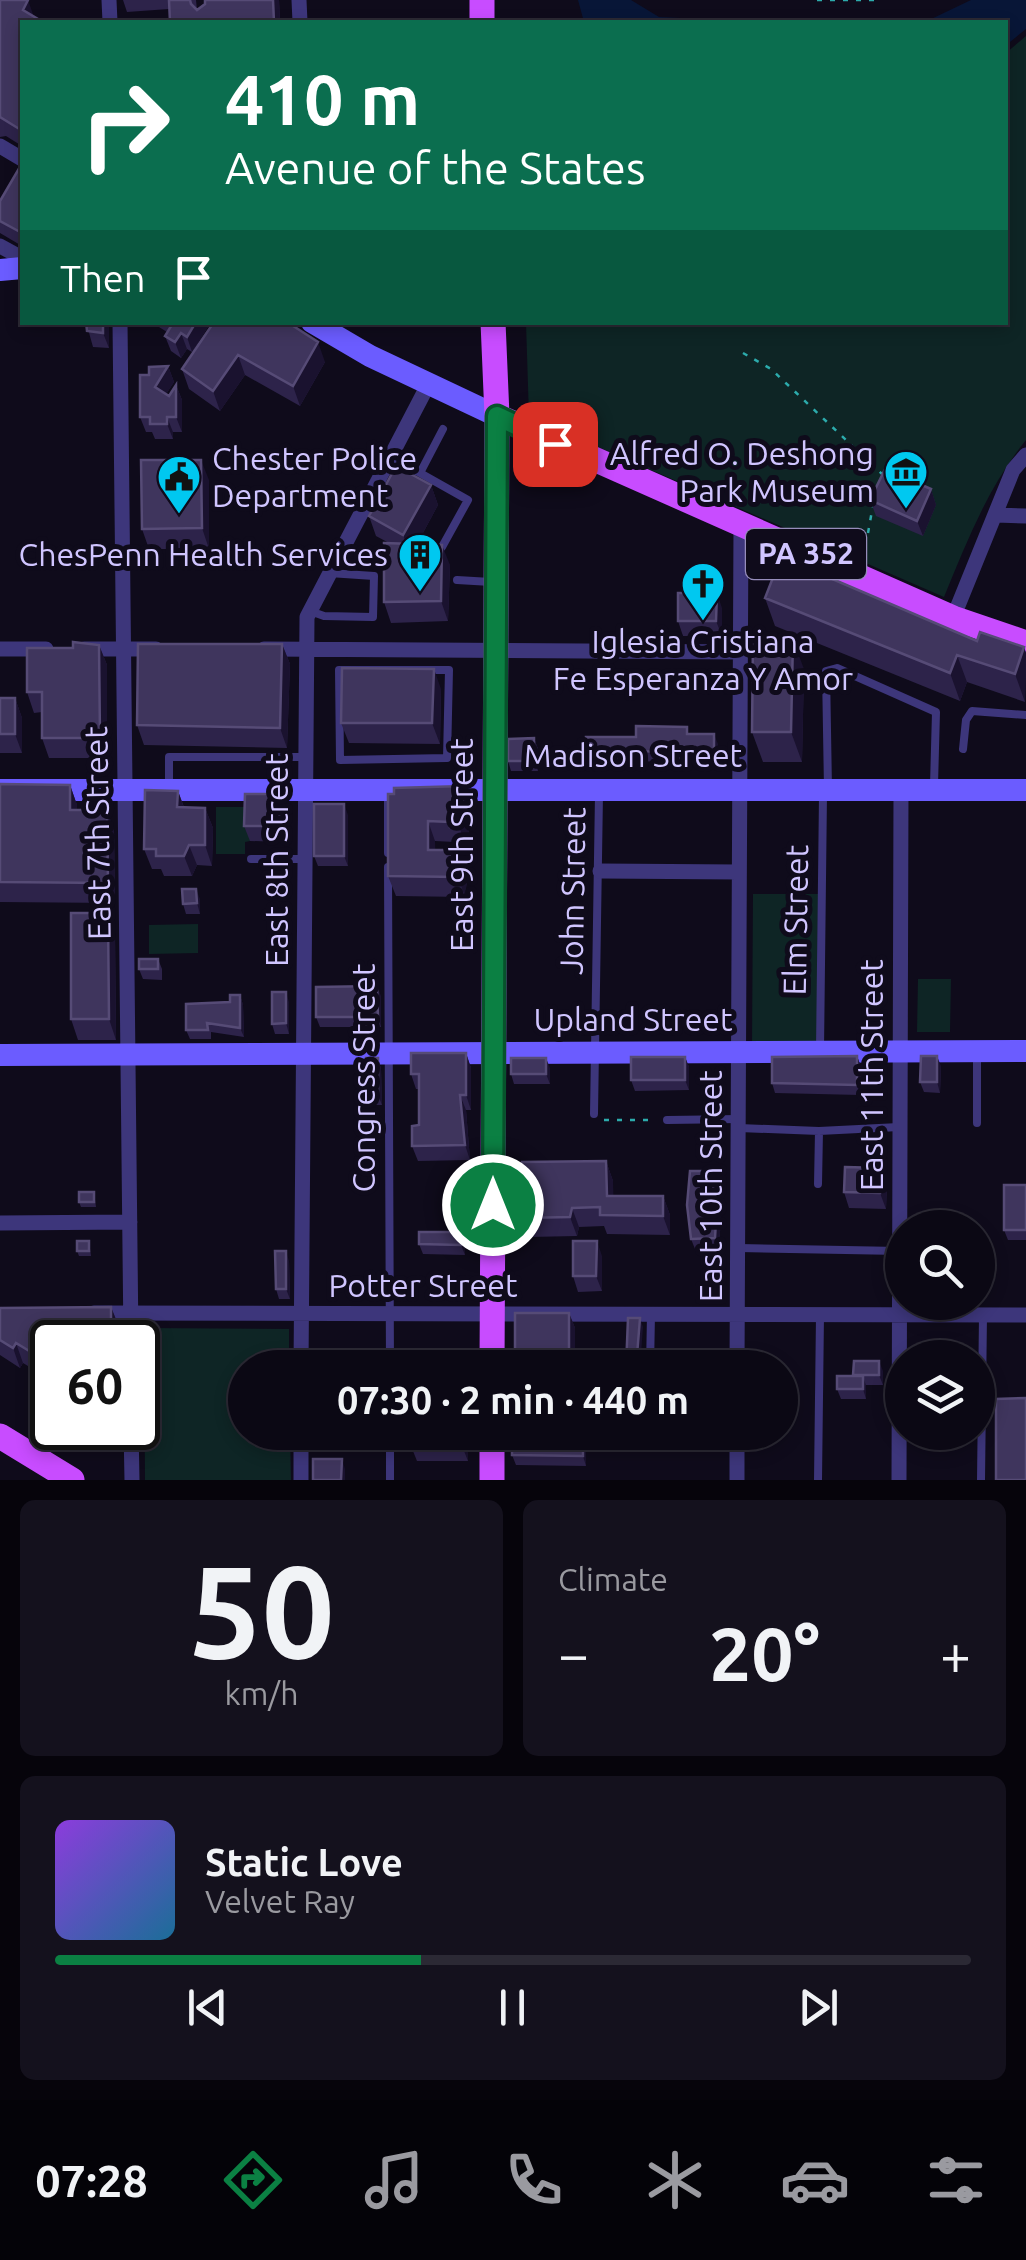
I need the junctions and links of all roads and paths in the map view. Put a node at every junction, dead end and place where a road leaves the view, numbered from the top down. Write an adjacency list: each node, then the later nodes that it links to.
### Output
1 (817, 0): 2 (path)
2 (878, 0)
3 (120, 325): 31 (street, East 7th Street)
4 (318, 325): 7 (street)
5 (493, 325): 8 (main road, East 9th Street)
6 (743, 352): 13 (path)
7 (429, 384): 8 (street); 11 (street, East 8th Street)
8 (497, 416): 16 (main road, East 9th Street); 19 (main road, PA 352)
9 (443, 429): 12 (lane)
10 (1026, 454): 17 (street)
11 (390, 457): 12 (lane); 22 (street, East 8th Street)
12 (420, 473): 15 (lane)
13 (885, 482)
14 (874, 499): 20 (path)
15 (468, 500): 16 (lane); 21 (lane)
16 (496, 502): 24 (main road, East 9th Street)
17 (996, 516): 18 (street); 26 (street)
18 (1026, 516)
19 (741, 526): 26 (main road, PA 352); 37 (street, East 10th Street)
20 (868, 533)
21 (442, 547)
22 (329, 573): 25 (street, East 8th Street); 25 (lane)
23 (457, 580): 24 (lane)
24 (496, 582): 36 (main road, East 9th Street)
25 (309, 611): 34 (street, East 8th Street)
26 (953, 618): 27 (main road, PA 352)
27 (1026, 642)
28 (0, 649): 29 (street)
29 (56, 649)
30 (74, 649): 31 (street)
31 (123, 649): 32 (street); 46 (street, East 7th Street)
32 (179, 649)
33 (244, 649): 34 (street)
34 (306, 649): 35 (street); 41 (street, East 8th Street)
35 (397, 649): 36 (street); 38 (lane)
36 (496, 649): 37 (street); 45 (main road, East 9th Street)
37 (740, 652): 48 (street, East 10th Street)
38 (398, 670): 42 (lane); 42 (lane)
39 (1026, 715): 40 (lane)
40 (964, 749)
41 (306, 757): 43 (street, East 8th Street); 47 (lane)
42 (390, 759): 44 (lane, Congress Street)
43 (305, 787): 44 (street, Madison Street); 47 (street, Madison Street); 56 (street, East 8th Street)
44 (389, 788): 45 (street, Madison Street); 67 (lane, Congress Street)
45 (495, 788): 51 (street, Madison Street); 61 (main road, East 9th Street)
46 (124, 789): 47 (street, Madison Street); 50 (street, Madison Street); 69 (street, East 7th Street)
47 (170, 789)
48 (740, 789): 49 (street, Madison Street); 51 (street, Madison Street); 58 (street, East 10th Street)
49 (825, 789): 52 (street, Madison Street); 53 (lane, Elm Street); 64 (lane, Elm Street)
50 (0, 790)
51 (600, 790): 57 (lane, John Street)
52 (901, 790): 53 (street, Madison Street); 65 (street, East 11th Street)
53 (934, 790): 54 (street, Madison Street)
54 (1026, 790)
55 (251, 858): 56 (lane)
56 (305, 858): 59 (street, East 8th Street)
57 (600, 870): 58 (street); 62 (lane, John Street)
58 (739, 872): 63 (street, East 10th Street)
59 (303, 1051): 67 (street, Upland Street); 69 (street, Upland Street); 86 (street, East 8th Street)
60 (1026, 1051): 66 (street, Upland Street)
61 (494, 1052): 62 (street, Upland Street); 67 (street, Upland Street); 76 (main road, East 9th Street)
62 (595, 1052): 63 (street, Upland Street); 70 (lane, John Street)
63 (739, 1052): 64 (street, Upland Street); 73 (street, East 10th Street)
64 (820, 1052): 65 (street, Upland Street)
65 (900, 1052): 66 (street, Upland Street); 74 (street, East 11th Street)
66 (977, 1052): 72 (lane)
67 (389, 1053): 87 (lane, Congress Street)
68 (0, 1055): 69 (street, Upland Street)
69 (129, 1055): 81 (street, East 7th Street)
70 (594, 1114): 71 (path)
71 (667, 1120): 73 (lane)
72 (977, 1123)
73 (739, 1124): 75 (lane); 82 (street, East 10th Street)
74 (900, 1127): 75 (lane); 79 (street, East 11th Street)
75 (820, 1131): 78 (lane)
76 (493, 1174): 77 (lane); 88 (main road, East 9th Street)
77 (545, 1174)
78 (818, 1184)
79 (900, 1210)
80 (0, 1222): 81 (street)
81 (130, 1222): 85 (street, East 7th Street)
82 (738, 1248): 83 (lane); 90 (street, East 10th Street)
83 (885, 1251)
84 (74, 1313): 85 (street, Potter Street)
85 (130, 1313): 86 (street, Potter Street); 95 (street, East 7th Street)
86 (302, 1314): 87 (street, Potter Street); 98 (street, East 8th Street)
87 (390, 1314): 88 (street, Potter Street); 99 (lane, Congress Street)
88 (492, 1314): 89 (street, Potter Street); 100 (main road, East 9th Street)
89 (651, 1314): 90 (street, Potter Street); 101 (lane)
90 (738, 1314): 91 (street, Potter Street); 102 (street, East 10th Street)
91 (820, 1314): 92 (street, Potter Street); 115 (lane)
92 (885, 1315)
93 (995, 1315): 94 (street, Potter Street)
94 (1026, 1315)
95 (130, 1320)
96 (900, 1320): 116 (street, East 11th Street)
97 (983, 1320): 117 (lane)
98 (302, 1350)
99 (390, 1350)
100 (492, 1350)
101 (650, 1350)
102 (737, 1350)
103 (0, 1436): 109 (main road)
104 (132, 1450): 110 (street)
105 (301, 1450): 111 (street)
106 (390, 1450): 112 (lane)
107 (492, 1450): 113 (main road)
108 (737, 1450): 114 (street)
109 (72, 1480)
110 (132, 1480)
111 (301, 1480)
112 (390, 1480)
113 (492, 1480)
114 (737, 1480)
115 (818, 1480)
116 (900, 1480)
117 (981, 1480)

